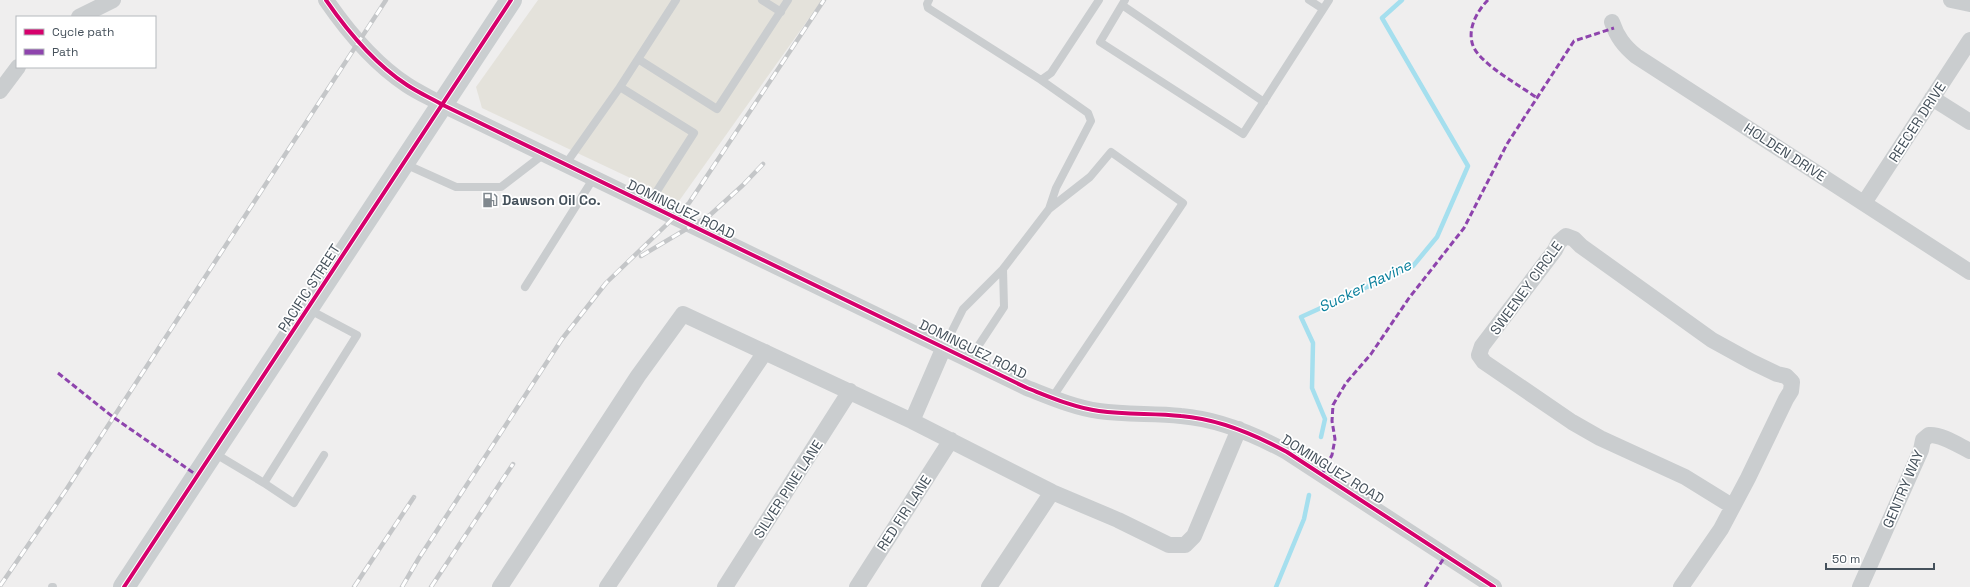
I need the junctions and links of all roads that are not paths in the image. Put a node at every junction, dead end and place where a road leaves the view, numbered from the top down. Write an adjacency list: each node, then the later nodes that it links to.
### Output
1 (113, 0): 16 (street)
2 (326, 0): 26 (street, DOMINGUEZ ROAD)
3 (511, 0): 26 (main road, PACIFIC STREET)
4 (676, 0): 19 (lane)
5 (762, 0): 15 (lane)
6 (788, 0): 15 (lane)
7 (930, 0): 21 (lane)
8 (1099, 0): 21 (lane)
9 (1309, 0): 14 (lane)
10 (1329, 0): 14 (lane)
11 (1951, 0): 13 (street)
12 (1123, 2): 25 (lane); 25 (lane)
13 (1970, 4)
14 (1323, 9): 25 (lane)
15 (780, 12): 19 (lane)
16 (81, 16)
17 (1612, 22): 32 (street, HOLDEN DRIVE)
18 (1970, 40): 24 (street, REECER DRIVE)
19 (638, 59): 22 (lane)
20 (17, 68): 23 (street)
21 (1041, 80): 34 (lane)
22 (620, 87): 30 (lane); 33 (lane)
23 (0, 91)
24 (1932, 98): 27 (street); 32 (street, REECER DRIVE)
25 (1264, 102)
26 (443, 105): 28 (street, DOMINGUEZ ROAD); 29 (main road, PACIFIC STREET)
27 (1970, 122)
28 (544, 154): 29 (lane); 30 (street, DOMINGUEZ ROAD)
29 (404, 164): 38 (main road, PACIFIC STREET)
30 (565, 165): 31 (street, DOMINGUEZ ROAD)
31 (593, 178): 33 (street, DOMINGUEZ ROAD); 37 (lane)
32 (1864, 203): 36 (street, HOLDEN DRIVE)
33 (648, 205): 39 (street, DOMINGUEZ ROAD)
34 (1049, 209): 35 (lane); 43 (lane)
35 (1004, 269): 39 (lane); 41 (lane)
36 (1970, 272)
37 (525, 287)
38 (308, 309): 48 (main road, PACIFIC STREET); 50 (lane)
39 (944, 347): 41 (street, DOMINGUEZ ROAD); 44 (street)
40 (765, 352): 42 (street); 54 (street); 55 (street)
41 (969, 360): 43 (street, DOMINGUEZ ROAD)
42 (850, 391): 44 (street); 56 (street, SILVER PINE LANE)
43 (1052, 398): 45 (street, DOMINGUEZ ROAD)
44 (912, 421): 46 (street)
45 (1239, 429): 51 (street); 59 (street, DOMINGUEZ ROAD)
46 (951, 440): 51 (street); 57 (street, RED FIR LANE)
47 (1970, 451): 61 (street, GENTRY WAY)
48 (213, 453): 50 (lane); 53 (main road, PACIFIC STREET)
49 (324, 455): 50 (lane)
50 (264, 483)
51 (1052, 492): 58 (street)
52 (1732, 506): 52 (street, SWEENEY CIRCLE); 60 (street, SWEENEY CIRCLE)
53 (124, 587)
54 (500, 587)
55 (607, 587)
56 (725, 587)
57 (857, 587)
58 (989, 587)
59 (1494, 587)
60 (1681, 587)
61 (1860, 587)

